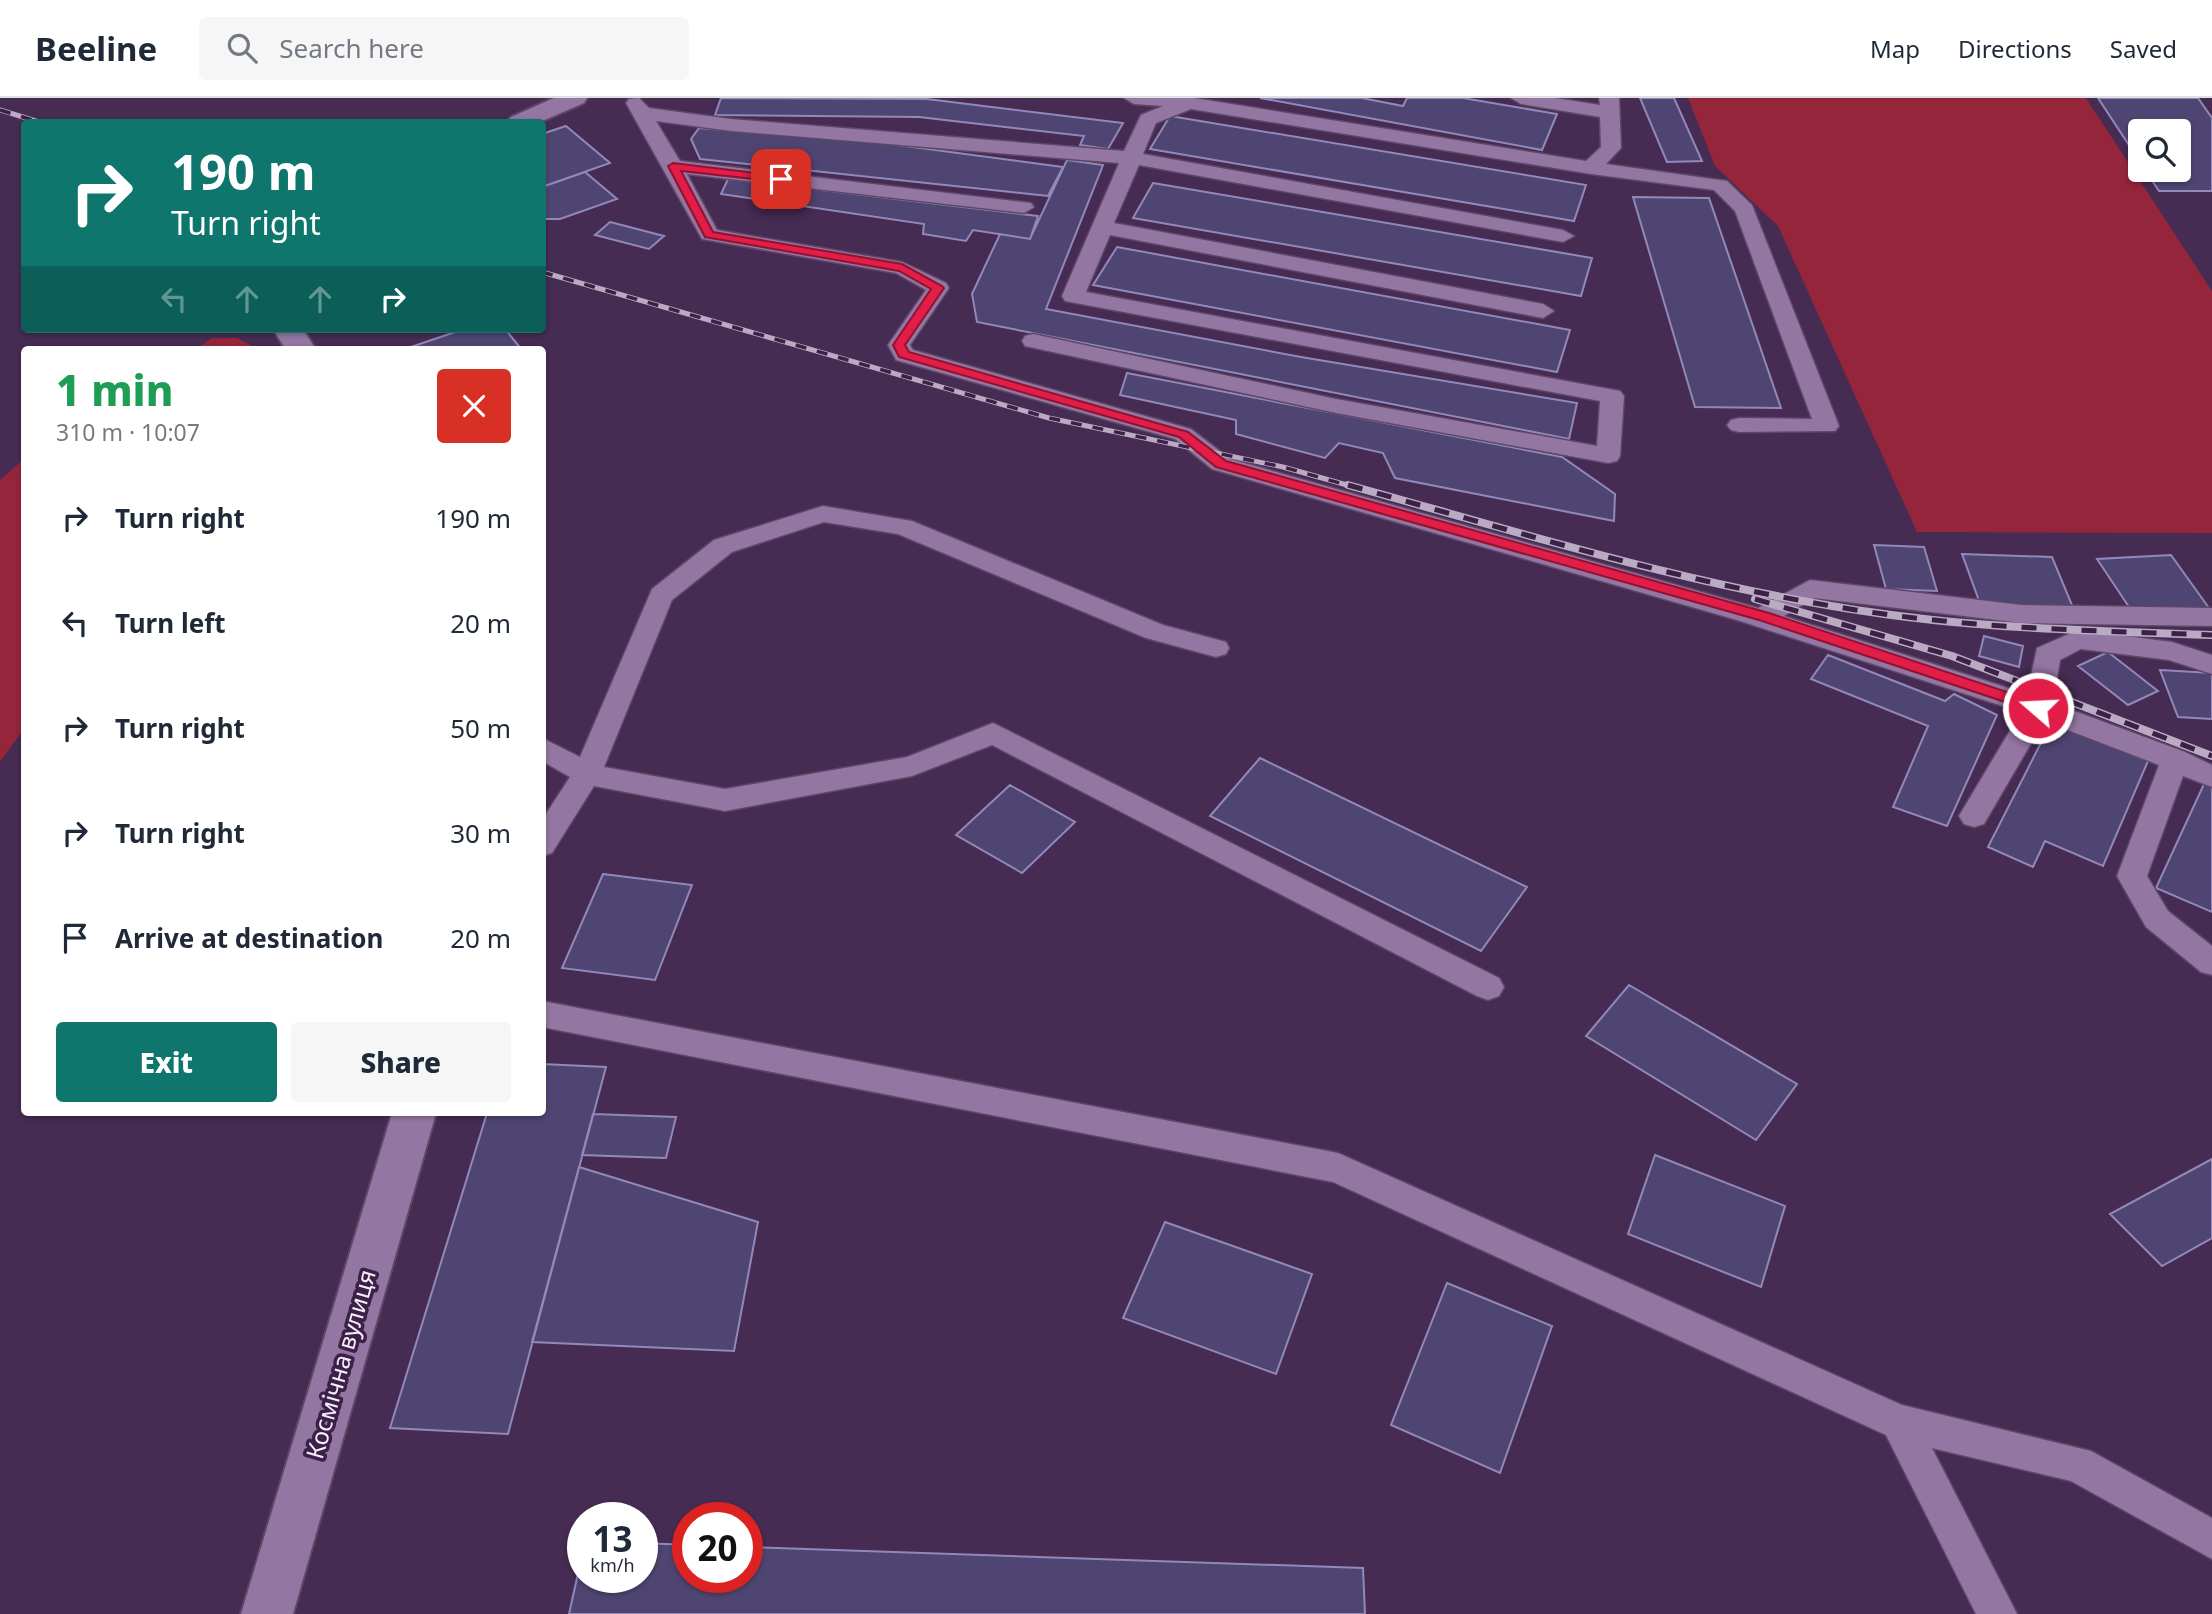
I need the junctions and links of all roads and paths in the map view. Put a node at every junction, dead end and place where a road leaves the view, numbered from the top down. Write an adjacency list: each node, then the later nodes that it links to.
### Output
1 (575, 98): 7 (street)
2 (1134, 98): 4 (lane)
3 (1521, 98): 6 (lane)
4 (1189, 103): 8 (lane); 10 (lane)
5 (638, 105): 8 (lane); 9 (lane)
6 (1609, 105): 10 (lane)
7 (527, 119)
8 (1133, 158): 12 (lane); 13 (lane)
9 (673, 166): 11 (lane); 17 (lane)
10 (1591, 168): 16 (lane)
11 (1024, 207)
12 (1102, 228): 14 (lane); 15 (lane)
13 (1563, 236)
14 (1543, 311)
15 (1033, 341)
16 (1739, 425)
17 (1764, 616): 18 (lane); 21 (lane)
18 (2212, 617)
19 (1216, 648): 24 (lane)
20 (2212, 665): 21 (lane)
21 (2038, 708): 23 (lane); 26 (lane)
22 (546, 750): 24 (lane)
23 (2175, 759): 25 (lane); 28 (lane)
24 (587, 774): 27 (lane); 29 (lane)
25 (2212, 777)
26 (1974, 816)
27 (546, 839)
28 (2212, 963)
29 (1488, 987)
30 (546, 1015): 32 (lane)
31 (413, 1116): 34 (street, Космічна вулиця)
32 (1899, 1422): 33 (lane); 35 (lane)
33 (2212, 1540)
34 (267, 1614)
35 (1997, 1614)

